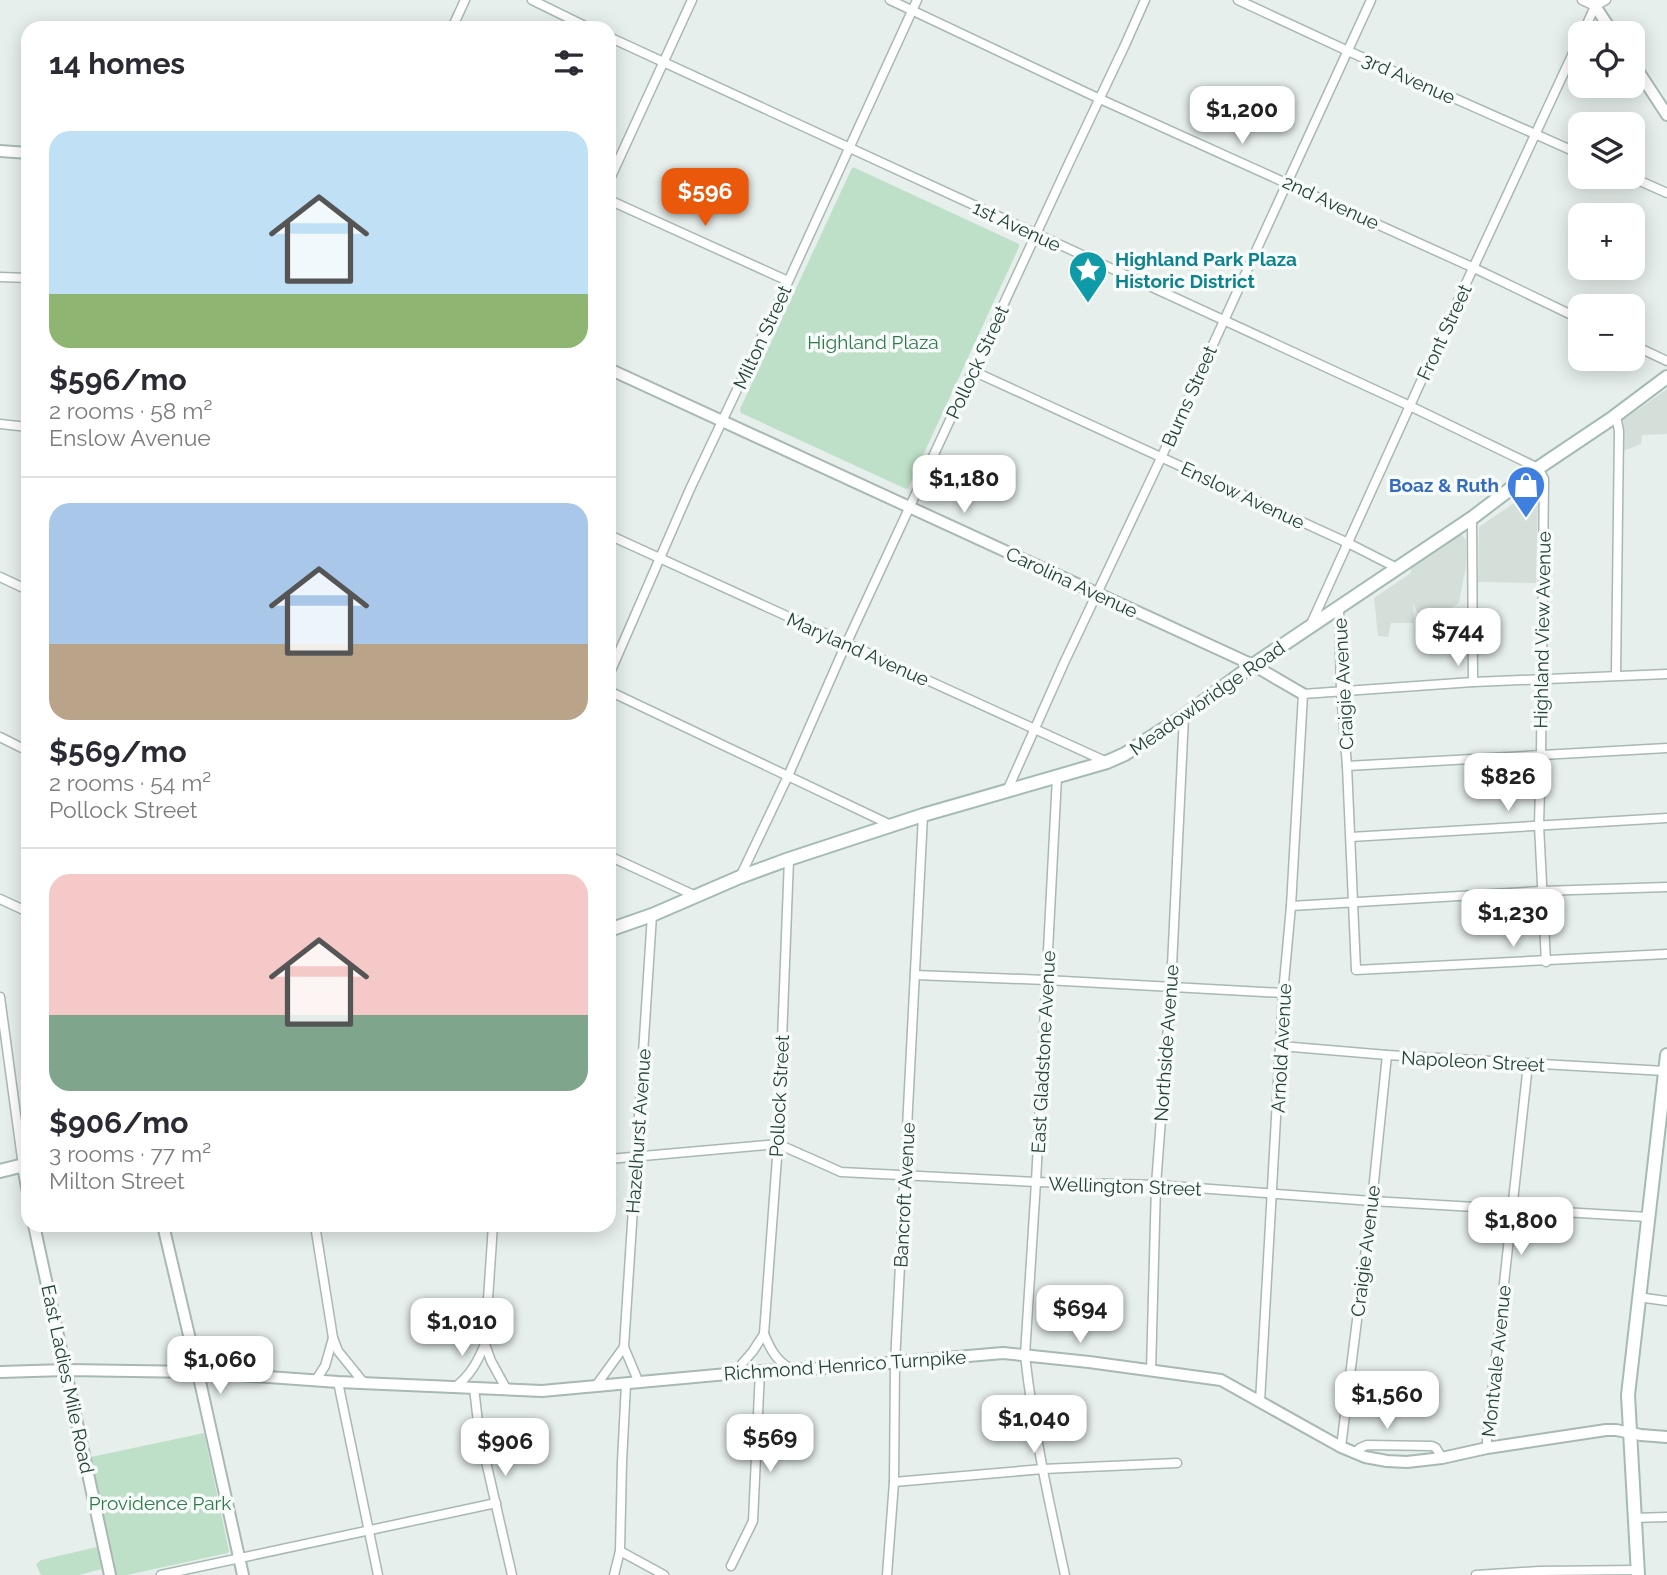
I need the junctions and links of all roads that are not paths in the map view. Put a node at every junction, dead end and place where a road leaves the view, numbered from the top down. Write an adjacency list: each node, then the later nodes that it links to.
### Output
1 (466, 0): 13 (street)
2 (532, 0): 14 (street)
3 (692, 0): 19 (street)
4 (890, 0): 12 (street, 2nd Avenue)
5 (917, 0): 12 (street, Milton Street)
6 (1145, 0): 22 (street, Pollock Street)
7 (1238, 0): 18 (street, 3rd Avenue)
8 (1371, 0): 18 (street, Burns Street)
9 (1582, 0): 11 (street)
10 (1606, 0): 11 (street)
11 (1593, 3): 15 (street); 16 (street)
12 (912, 10): 22 (street, 2nd Avenue); 25 (street, Milton Street)
13 (456, 21)
14 (575, 21)
15 (1587, 21)
16 (1605, 21)
17 (616, 40): 19 (street, 1st Avenue)
18 (1348, 51): 24 (street, 3rd Avenue); 30 (street, Burns Street)
19 (663, 63): 25 (street, 1st Avenue); 29 (street)
20 (1568, 64): 24 (street, Front Street)
21 (1645, 81): 23 (street)
22 (1100, 99): 30 (street, 2nd Avenue); 34 (street, Pollock Street)
23 (1667, 115)
24 (1535, 135): 26 (street, 3rd Avenue); 35 (street, Front Street)
25 (849, 149): 34 (street, 1st Avenue); 38 (street, Milton Street)
26 (1568, 149)
27 (0, 151): 28 (street)
28 (21, 152)
29 (616, 166)
30 (1287, 182): 35 (street, 2nd Avenue); 40 (street, Burns Street)
31 (1645, 183): 32 (street)
32 (1667, 192)
33 (616, 203): 38 (street)
34 (1036, 234): 40 (street, 1st Avenue); 43 (street, Pollock Street)
35 (1474, 268): 39 (street, 2nd Avenue); 46 (street, Front Street)
36 (0, 277): 37 (street)
37 (21, 278)
38 (789, 281): 48 (street, Milton Street)
39 (1568, 313)
40 (1224, 321): 46 (street, 1st Avenue); 51 (street, Burns Street)
41 (1645, 351): 42 (street)
42 (1667, 361)
43 (973, 371): 51 (street, Enslow Avenue); 53 (street, Pollock Street)
44 (616, 372): 48 (street, Carolina Avenue)
45 (1667, 377): 47 (main road, Meadowbridge Road)
46 (1410, 406): 52 (street, 1st Avenue); 56 (street, Front Street)
47 (1616, 416): 52 (main road, Meadowbridge Road); 68 (street)
48 (723, 422): 53 (street, Carolina Avenue); 57 (street, Milton Street)
49 (0, 424): 50 (street)
50 (21, 426)
51 (1161, 458): 56 (street, Enslow Avenue); 61 (street, Burns Street)
52 (1538, 468): 54 (main road, Meadowbridge Road); 69 (street, Highland View Avenue)
53 (910, 508): 61 (street, Carolina Avenue); 64 (street, Pollock Street)
54 (1472, 519): 58 (main road, Meadowbridge Road); 70 (street)
55 (616, 538): 57 (street, Maryland Avenue)
56 (1348, 543): 58 (street, Enslow Avenue); 63 (street, Front Street)
57 (659, 559): 64 (street, Maryland Avenue); 65 (street, Milton Street)
58 (1398, 568): 62 (main road, Meadowbridge Road)
59 (0, 577): 60 (street)
60 (21, 587)
61 (1098, 593): 66 (street, Carolina Avenue); 75 (street, Burns Street)
62 (1339, 608): 63 (main road, Meadowbridge Road); 71 (street, Craigie Avenue)
63 (1310, 627): 66 (main road, Meadowbridge Road)
64 (846, 644): 75 (street, Maryland Avenue); 82 (street, Pollock Street)
65 (616, 659)
66 (1253, 665): 73 (street, Carolina Avenue); 74 (main road, Meadowbridge Road)
67 (1667, 674): 68 (street)
68 (1616, 676): 69 (street)
69 (1542, 680): 70 (street); 79 (street, Highland View Avenue)
70 (1473, 682): 71 (street)
71 (1341, 691): 73 (street); 81 (street, Craigie Avenue)
72 (616, 694): 82 (street)
73 (1303, 694): 98 (street, Arnold Avenue)
74 (1184, 716): 80 (main road, Meadowbridge Road); 106 (street, Northside Avenue)
75 (1035, 730): 80 (street, Maryland Avenue); 84 (street, Burns Street)
76 (0, 737): 77 (street)
77 (21, 748)
78 (1667, 748): 79 (street)
79 (1541, 754): 81 (street); 88 (street, Highland View Avenue)
80 (1107, 762): 83 (main road, Meadowbridge Road)
81 (1347, 766): 89 (street, Craigie Avenue)
82 (788, 776): 87 (street); 92 (street, Pollock Street)
83 (1057, 777): 84 (main road, Meadowbridge Road); 105 (street, East Gladstone Avenue)
84 (1007, 791): 85 (main road, Meadowbridge Road)
85 (923, 816): 87 (main road, Meadowbridge Road); 104 (street, Bancroft Avenue)
86 (1667, 818): 88 (street)
87 (891, 825): 91 (main road, Meadowbridge Road)
88 (1539, 825): 89 (street); 94 (street, Highland View Avenue)
89 (1351, 837): 97 (street, Craigie Avenue)
90 (616, 859): 95 (street)
91 (789, 859): 92 (main road, Meadowbridge Road); 116 (street, Pollock Street)
92 (740, 877): 95 (main road, Meadowbridge Road)
93 (1667, 887): 94 (street)
94 (1542, 891): 97 (street); 103 (street, Highland View Avenue)
95 (698, 897): 100 (main road, Meadowbridge Road)
96 (0, 899): 99 (street)
97 (1352, 901): 98 (street); 103 (street, Craigie Avenue)
98 (1291, 906): 107 (street, Arnold Avenue)
99 (21, 909)
100 (652, 915): 101 (main road, Meadowbridge Road); 117 (street, Hazelhurst Avenue)
101 (616, 928)
102 (1667, 954): 103 (street)
103 (1546, 961)
104 (915, 975): 105 (street); 121 (street, Bancroft Avenue)
105 (1046, 980): 106 (street); 122 (street, East Gladstone Avenue)
106 (1171, 987): 107 (street); 123 (street, Northside Avenue)
107 (1283, 993): 109 (street, Arnold Avenue)
108 (0, 997): 114 (street)
109 (1281, 1046): 110 (street, Napoleon Street); 124 (street, Arnold Avenue)
110 (1387, 1055): 112 (street, Napoleon Street); 125 (street, Craigie Avenue)
111 (1667, 1055): 113 (main road)
112 (1528, 1064): 113 (street, Napoleon Street); 126 (street, Montvale Avenue)
113 (1665, 1071): 115 (main road)
114 (21, 1138)
115 (1662, 1139): 127 (main road)
116 (778, 1144): 117 (street, Wellington Street); 121 (street, Wellington Street); 134 (street, Pollock Street)
117 (636, 1158): 118 (street, Wellington Street); 137 (street, Hazelhurst Avenue)
118 (616, 1159)
119 (21, 1166): 120 (main road)
120 (0, 1171)
121 (905, 1176): 122 (street, Wellington Street); 139 (street, Bancroft Avenue)
122 (1036, 1182): 123 (street, Wellington Street); 138 (street, East Gladstone Avenue)
123 (1156, 1185): 124 (street, Wellington Street); 143 (street, Northside Avenue)
124 (1272, 1193): 125 (street, Wellington Street); 156 (street, Arnold Avenue)
125 (1372, 1202): 126 (street, Wellington Street); 159 (street, Craigie Avenue)
126 (1512, 1210): 127 (street, Wellington Street); 160 (street, Montvale Avenue)
127 (1648, 1217): 132 (main road)
128 (36, 1232): 141 (street, East Ladies Mile Road)
129 (165, 1232): 145 (street)
130 (316, 1232): 135 (street)
131 (493, 1232): 136 (street)
132 (1639, 1297): 133 (street); 157 (main road)
133 (1667, 1301)
134 (764, 1334): 140 (street); 146 (street)
135 (333, 1338): 147 (street); 149 (street)
136 (485, 1344): 152 (street); 155 (street)
137 (624, 1347): 150 (street, Hazelhurst Avenue); 153 (street)
138 (1024, 1355): 139 (street, Richmond Henrico Turnpike); 143 (street, Richmond Henrico Turnpike); 164 (street, East Gladstone Avenue)
139 (895, 1363): 140 (street, Richmond Henrico Turnpike); 165 (street, Bancroft Avenue)
140 (790, 1368): 142 (street, Richmond Henrico Turnpike)
141 (66, 1370): 144 (street, Richmond Henrico Turnpike); 145 (street, Richmond Henrico Turnpike); 174 (street, East Ladies Mile Road)
142 (760, 1371): 146 (street, Richmond Henrico Turnpike); 172 (street)
143 (1151, 1371): 156 (street, Richmond Henrico Turnpike)
144 (0, 1372)
145 (198, 1372): 147 (street, Richmond Henrico Turnpike); 171 (street)
146 (733, 1373): 150 (street, Richmond Henrico Turnpike)
147 (316, 1380): 148 (street, Richmond Henrico Turnpike)
148 (338, 1382): 149 (street, Richmond Henrico Turnpike); 169 (street)
149 (363, 1383): 152 (street, Richmond Henrico Turnpike)
150 (639, 1383): 151 (street, Richmond Henrico Turnpike)
151 (626, 1384): 153 (street, Richmond Henrico Turnpike); 170 (street)
152 (455, 1387): 154 (street, Richmond Henrico Turnpike)
153 (595, 1387): 155 (street, Richmond Henrico Turnpike)
154 (474, 1388): 155 (street, Richmond Henrico Turnpike); 166 (street)
155 (507, 1390)
156 (1260, 1402): 159 (street, Richmond Henrico Turnpike)
157 (1629, 1432): 158 (street, Richmond Henrico Turnpike); 160 (street, Richmond Henrico Turnpike); 168 (main road)
158 (1667, 1437)
159 (1341, 1447): 161 (street, Richmond Henrico Turnpike)
160 (1487, 1448): 162 (street, Richmond Henrico Turnpike)
161 (1354, 1453): 162 (street, Richmond Henrico Turnpike); 162 (street)
162 (1442, 1458)
163 (1177, 1463): 164 (street)
164 (1042, 1469): 165 (street); 182 (street, East Gladstone Avenue)
165 (894, 1482): 181 (street, Bancroft Avenue)
166 (496, 1503): 169 (street); 178 (street)
167 (1667, 1517): 168 (street)
168 (1634, 1518): 173 (main road)
169 (369, 1531): 171 (street); 177 (street)
170 (620, 1551): 179 (street); 180 (street)
171 (239, 1558): 175 (street); 176 (street)
172 (731, 1566)
173 (1638, 1572): 183 (street)
174 (110, 1575)
175 (161, 1575)
176 (243, 1575)
177 (378, 1575)
178 (512, 1575)
179 (614, 1575)
180 (664, 1575)
181 (887, 1575)
182 (1065, 1575)
183 (1476, 1575)

